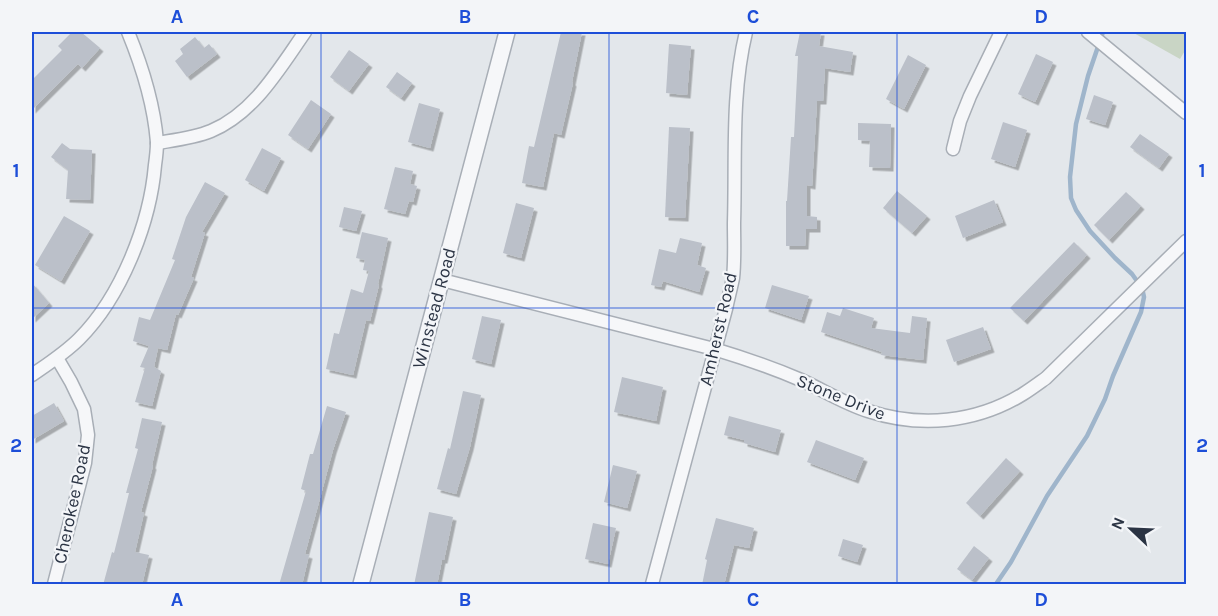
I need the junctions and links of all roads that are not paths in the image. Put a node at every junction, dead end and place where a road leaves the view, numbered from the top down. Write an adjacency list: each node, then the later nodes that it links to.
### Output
1 (128, 32): 8 (street)
2 (305, 32): 8 (street)
3 (507, 32): 11 (street, Winstead Road)
4 (746, 32): 12 (street, Amherst Road)
5 (1001, 32): 9 (street)
6 (1088, 32): 7 (street)
7 (1186, 113)
8 (157, 143): 13 (street)
9 (953, 149)
10 (1186, 241): 12 (street, Stone Drive)
11 (442, 280): 12 (street, Stone Drive); 16 (street, Winstead Road)
12 (714, 349): 17 (street, Amherst Road)
13 (57, 358): 14 (street); 15 (street, Cherokee Road)
14 (32, 375)
15 (54, 585)
16 (361, 585)
17 (652, 585)

